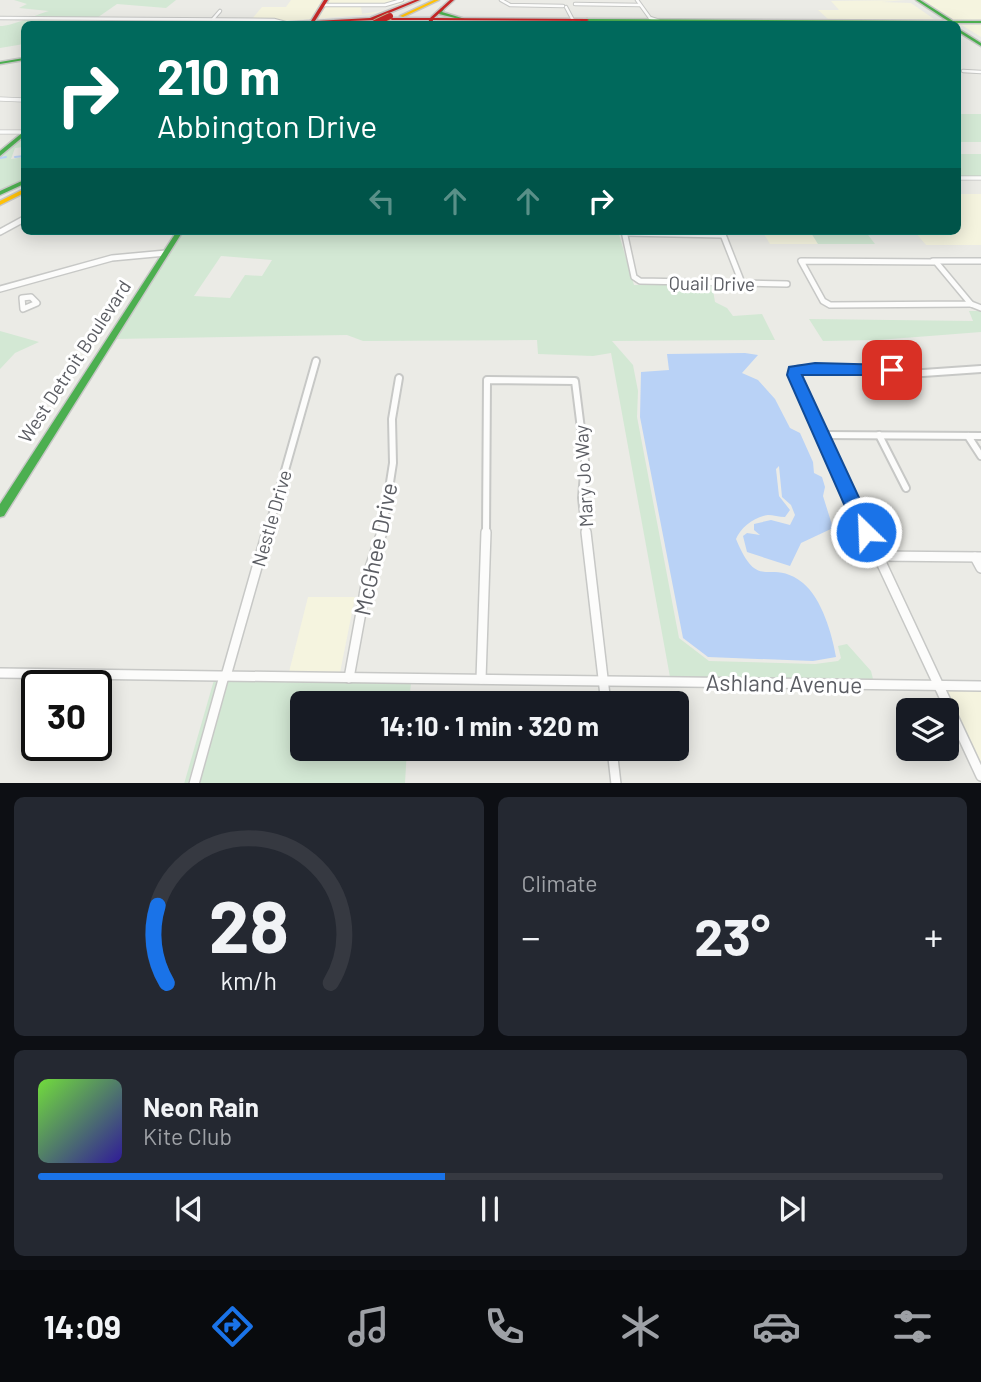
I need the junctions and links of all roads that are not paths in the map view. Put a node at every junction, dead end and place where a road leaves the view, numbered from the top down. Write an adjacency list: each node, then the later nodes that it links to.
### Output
1 (402, 0): 8 (street)
2 (418, 0): 20 (main road)
3 (426, 0): 20 (main road)
4 (501, 0): 9 (street)
5 (637, 0): 11 (street)
6 (916, 0): 26 (main road)
7 (444, 3): 15 (main road); 20 (main road); 21 (main road)
8 (324, 4): 18 (main road)
9 (566, 4): 10 (street); 24 (street)
10 (575, 5): 11 (street); 24 (street)
11 (640, 5): 25 (street)
12 (220, 11): 14 (street)
13 (0, 18): 14 (street)
14 (213, 19): 16 (street)
15 (463, 19): 21 (main road); 22 (main road)
16 (230, 20): 17 (street)
17 (244, 21)
18 (315, 21)
19 (344, 21): 21 (main road)
20 (383, 21): 21 (main road)
21 (431, 21)
22 (481, 21)
23 (512, 21): 24 (main road)
24 (574, 21): 25 (main road)
25 (652, 21)
26 (947, 21)
27 (981, 22): 28 (main road)
28 (961, 24)
29 (961, 30): 30 (main road)
30 (981, 43)
31 (21, 61): 32 (main road)
32 (0, 64)
33 (963, 71): 34 (street)
34 (981, 72)
35 (0, 99): 36 (street)
36 (21, 100)
37 (0, 132): 38 (street)
38 (21, 133)
39 (21, 136): 40 (main road)
40 (0, 154)
41 (961, 177): 42 (street)
42 (981, 177)
43 (21, 183): 45 (main road)
44 (21, 192): 46 (main road)
45 (0, 193)
46 (0, 203)
47 (21, 221): 48 (street)
48 (0, 232)
49 (177, 235): 52 (main road, West Detroit Boulevard)
50 (625, 235): 56 (street, Quail Drive)
51 (723, 235): 56 (street)
52 (166, 253): 55 (street); 71 (main road, West Detroit Boulevard)
53 (931, 261): 54 (street); 60 (street); 60 (street)
54 (981, 261)
55 (20, 283): 58 (street); 59 (street)
56 (742, 283): 57 (street, Quail Drive)
57 (788, 284)
58 (0, 289)
59 (22, 298)
60 (969, 305): 61 (street)
61 (981, 308)
62 (316, 361): 76 (street, Nestle Drive)
63 (981, 369): 65 (street)
64 (399, 378): 77 (street, McGhee Drive)
65 (822, 435): 66 (street); 72 (street)
66 (879, 435): 67 (street); 70 (street)
67 (968, 436): 68 (street); 69 (street)
68 (981, 436)
69 (981, 456)
70 (906, 488)
71 (0, 513)
72 (877, 556): 73 (street); 80 (street)
73 (978, 557): 74 (street)
74 (981, 568)
75 (0, 673): 76 (street, Ashland Avenue)
76 (225, 676): 77 (street, Ashland Avenue); 85 (street, Nestle Drive)
77 (349, 678): 78 (street, Ashland Avenue)
78 (481, 679): 79 (street, Ashland Avenue); 79 (street, Mary Jo Way)
79 (603, 681): 80 (street, Ashland Avenue); 82 (street, Mary Jo Way)
80 (937, 684): 81 (street, Ashland Avenue); 84 (street)
81 (981, 686)
82 (604, 691)
83 (613, 761): 86 (street)
84 (981, 776)
85 (194, 783)
86 (616, 783)

